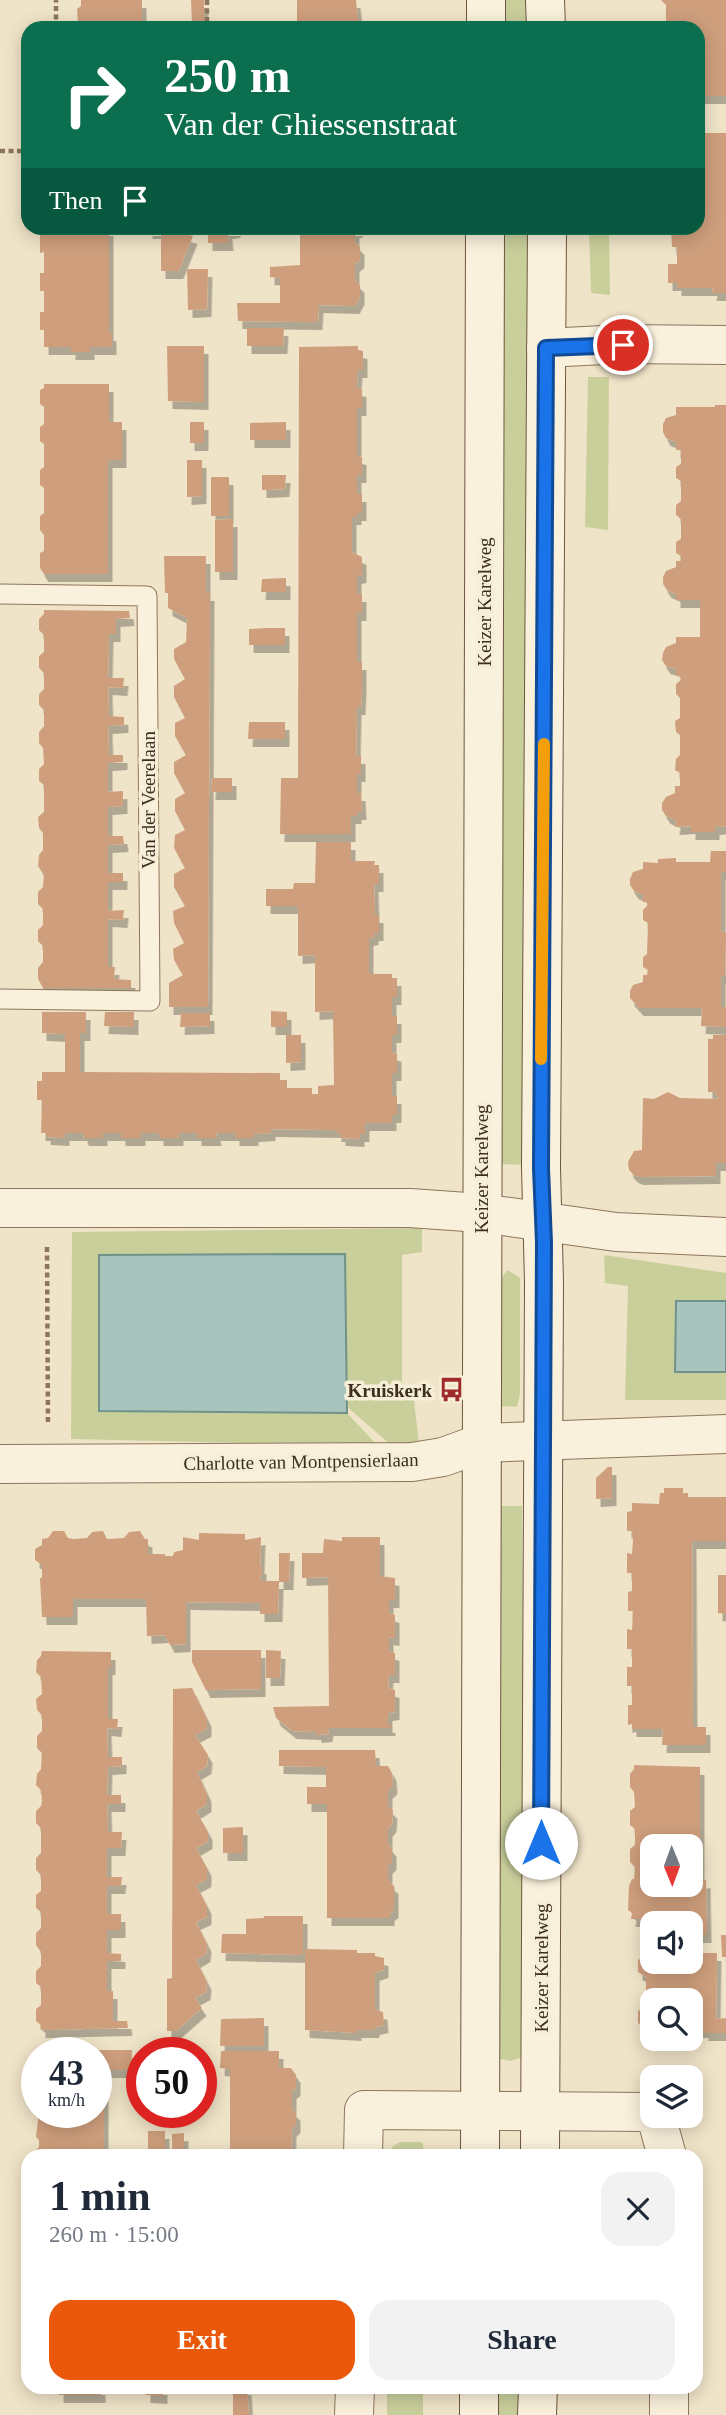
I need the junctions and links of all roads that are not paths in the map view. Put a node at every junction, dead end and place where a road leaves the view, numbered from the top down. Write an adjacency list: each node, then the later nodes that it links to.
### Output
1 (486, 0): 3 (main road)
2 (545, 0): 4 (main road)
3 (486, 21)
4 (546, 21)
5 (485, 235): 12 (main road, Keizer Karelweg)
6 (547, 235): 8 (main road, Keizer Karelweg)
7 (726, 345): 8 (main road)
8 (546, 348): 13 (main road, Keizer Karelweg)
9 (0, 594): 10 (lane, Van der Veerelaan)
10 (0, 999)
11 (0, 1208): 12 (main road)
12 (481, 1213): 13 (main road); 17 (main road, Keizer Karelweg)
13 (543, 1223): 14 (main road); 16 (main road, Keizer Karelweg)
14 (726, 1237)
15 (726, 1434): 16 (main road, Charlotte van Montpensierlaan)
16 (543, 1441): 17 (main road, Charlotte van Montpensierlaan); 20 (main road, Keizer Karelweg)
17 (482, 1443): 18 (main road, Charlotte van Montpensierlaan); 19 (main road, Keizer Karelweg)
18 (0, 1464)
19 (480, 2110): 20 (main road); 23 (main road); 24 (main road, Keizer Karelweg)
20 (541, 2112): 21 (main road); 25 (main road, Keizer Karelweg)
21 (640, 2114)
22 (658, 2128): 26 (main road)
23 (363, 2149)
24 (480, 2149)
25 (540, 2149)
26 (665, 2149)
27 (355, 2394): 31 (main road)
28 (479, 2394): 32 (main road)
29 (538, 2394): 33 (main road)
30 (669, 2394): 34 (main road)
31 (354, 2415)
32 (479, 2415)
33 (537, 2415)
34 (669, 2415)

